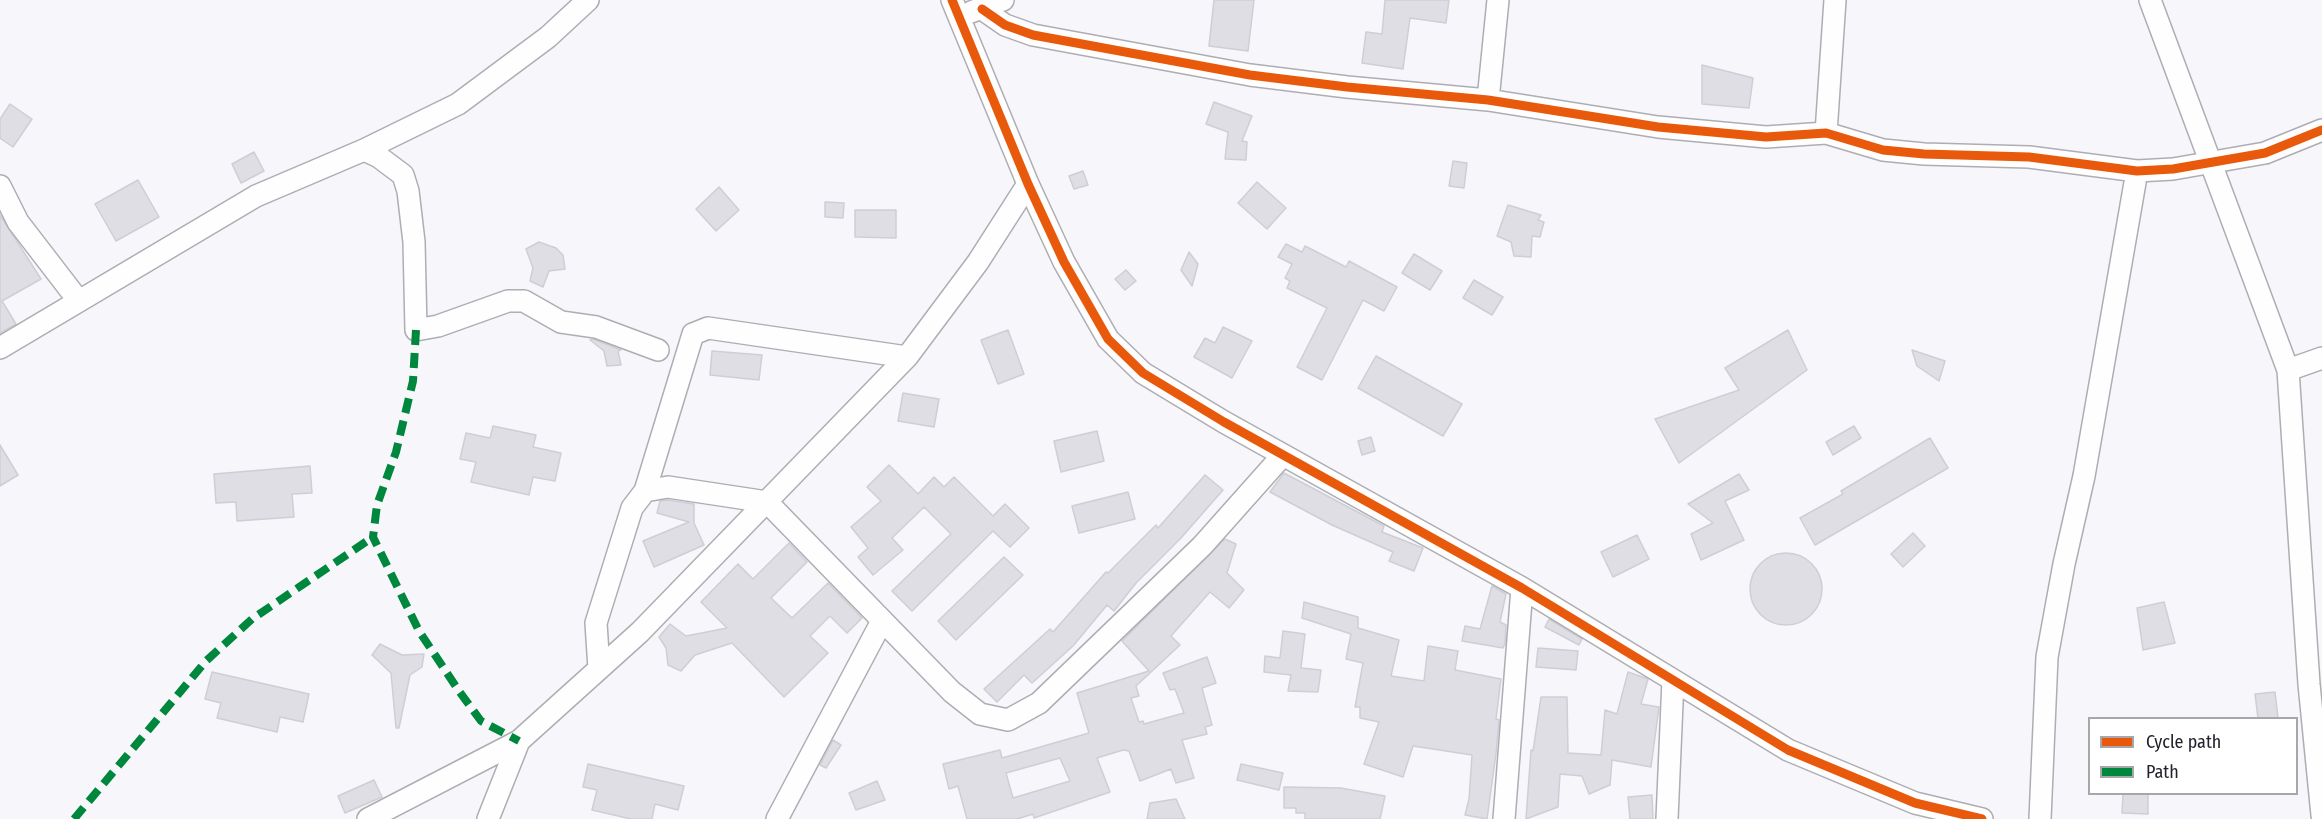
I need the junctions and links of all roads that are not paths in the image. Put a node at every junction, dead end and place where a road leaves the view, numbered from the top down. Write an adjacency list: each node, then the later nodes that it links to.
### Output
1 (588, 0): 10 (street)
2 (1003, 0): 7 (street)
3 (1498, 0): 8 (street)
4 (1835, 0): 11 (street)
5 (2151, 0): 13 (street)
6 (955, 8): 7 (street); 16 (street)
7 (982, 9): 8 (street)
8 (1488, 100): 11 (street)
9 (2322, 130): 13 (street)
10 (402, 131): 12 (street); 14 (street)
11 (1826, 134): 15 (street)
12 (364, 150): 14 (street); 18 (street)
13 (2211, 161): 15 (street); 23 (street)
14 (393, 167): 20 (street)
15 (2137, 171): 39 (street)
16 (1028, 184): 21 (street); 24 (street)
17 (0, 186): 18 (street)
18 (78, 300): 19 (street)
19 (0, 348)
20 (658, 350)
21 (907, 357): 25 (street); 26 (street)
22 (2322, 358): 23 (street)
23 (2288, 370): 32 (street)
24 (1283, 455): 27 (street); 28 (street)
25 (645, 491): 26 (street); 29 (street)
26 (767, 502): 28 (street); 29 (street)
27 (1522, 588): 30 (street); 36 (street)
28 (882, 621): 35 (street)
29 (599, 669): 31 (street)
30 (1673, 680): 37 (street); 38 (street)
31 (519, 741): 33 (street); 34 (street)
32 (2322, 815)
33 (368, 819)
34 (488, 819)
35 (777, 819)
36 (1504, 819)
37 (1667, 819)
38 (1982, 819)
39 (2040, 819)

